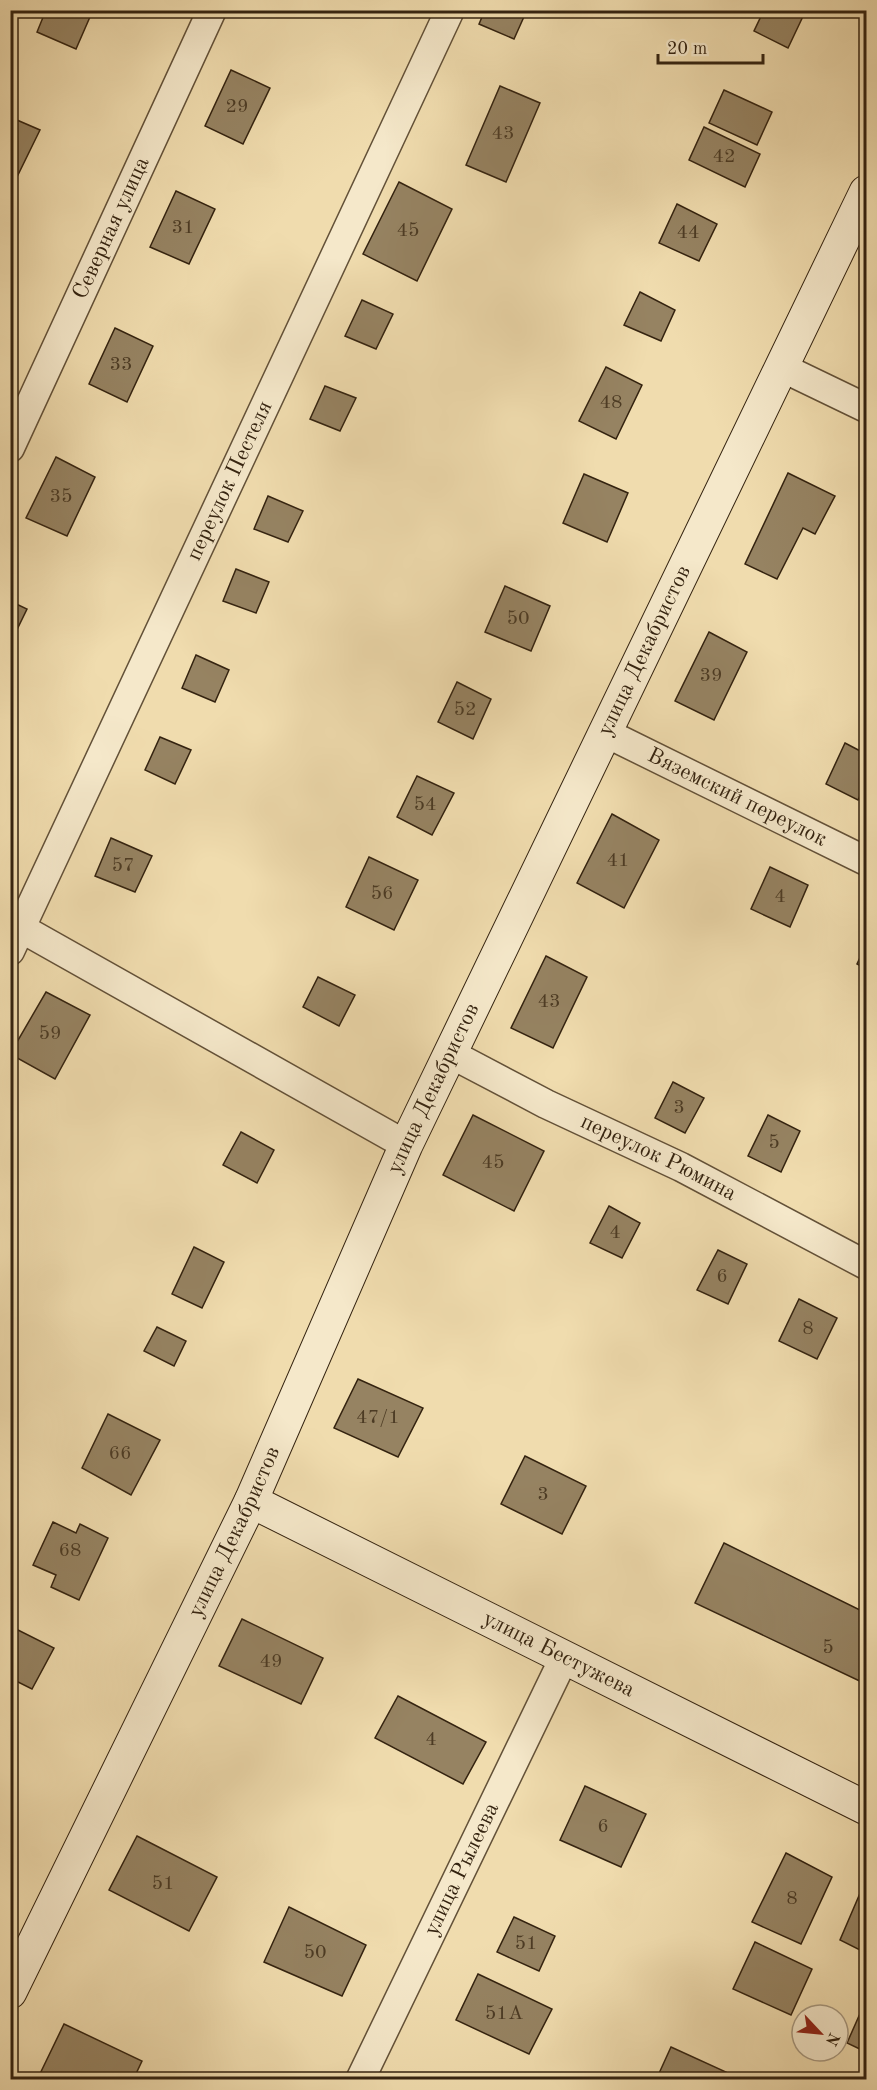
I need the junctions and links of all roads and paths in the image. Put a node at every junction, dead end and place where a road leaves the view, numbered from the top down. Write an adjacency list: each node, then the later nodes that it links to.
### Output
1 (212, 10): 6 (street, Северная улица)
2 (450, 10): 9 (street, переулок Пестеля)
3 (867, 192): 4 (street, улица Декабристов)
4 (783, 368): 5 (street); 7 (street, улица Декабристов)
5 (867, 408)
6 (10, 448)
7 (606, 733): 8 (street, Вяземский переулок); 10 (street, улица Декабристов)
8 (867, 861)
9 (14, 933): 11 (street)
10 (452, 1054): 11 (street, улица Декабристов); 12 (street, переулок Рюмина)
11 (406, 1145): 13 (street, улица Декабристов)
12 (867, 1265)
13 (251, 1501): 14 (street, улица Бестужева); 16 (street, улица Декабристов)
14 (564, 1658): 15 (street, улица Бестужева); 17 (street, улица Рылеева)
15 (867, 1808)
16 (10, 1992)
17 (360, 2079)

